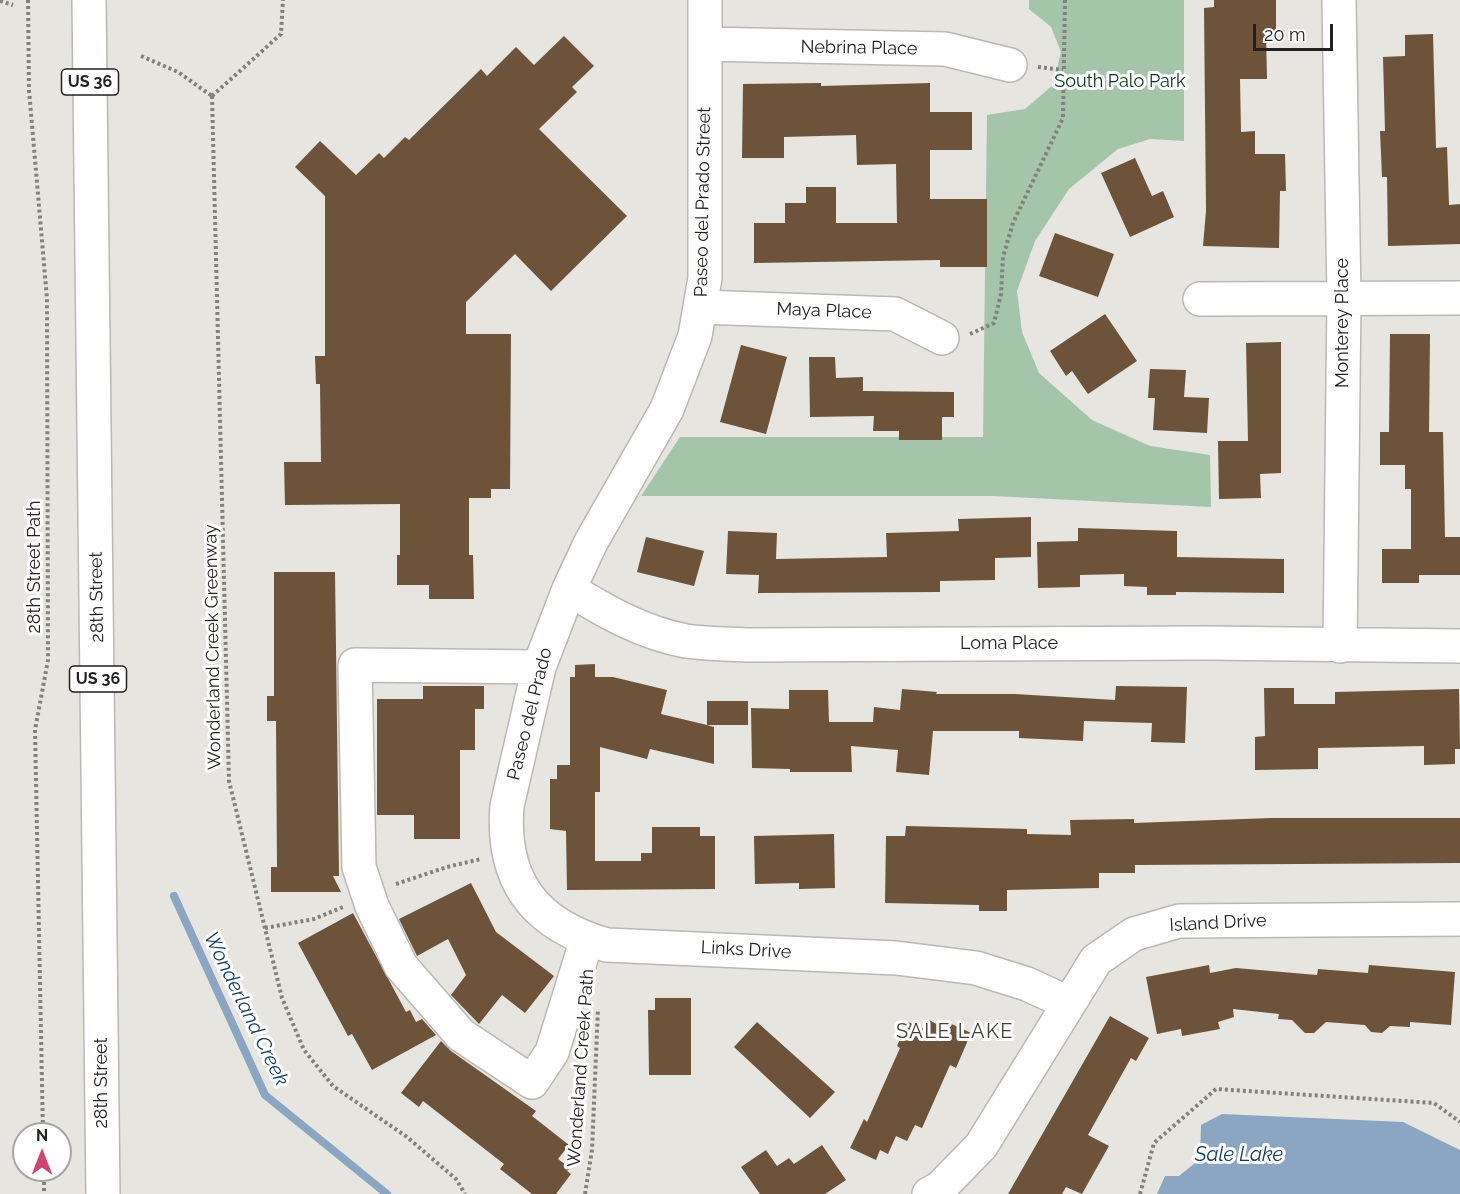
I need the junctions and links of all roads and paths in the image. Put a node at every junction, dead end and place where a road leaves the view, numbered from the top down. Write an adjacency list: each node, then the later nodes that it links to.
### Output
1 (28, 0): 27 (path, 28th Street Path)
2 (89, 0): 29 (main road, 28th Street / US 36)
3 (283, 0): 12 (path)
4 (705, 0): 9 (main road, Paseo del Prado Street)
5 (1065, 0): 17 (path)
6 (1339, 0): 13 (main road, Monterey Place)
7 (0, 1): 8 (path)
8 (13, 5)
9 (705, 44): 11 (main road, Nebrina Place); 16 (main road, Paseo del Prado Street)
10 (141, 56): 12 (path)
11 (1010, 65)
12 (212, 96): 30 (path, Wonderland Creek Greenway)
13 (1344, 298): 14 (main road); 15 (main road); 19 (main road, Monterey Place)
14 (1460, 298)
15 (1200, 299)
16 (701, 307): 17 (main road, Maya Place); 18 (main road, Paseo del Prado Street)
17 (942, 338)
18 (569, 589): 19 (main road, Loma Place); 21 (main road, Paseo del Prado)
19 (1340, 646): 20 (main road, Loma Place)
20 (1460, 646)
21 (539, 667): 22 (main road, Paseo del Prado); 24 (main road)
22 (507, 806): 24 (main road, Links Drive)
23 (1460, 919): 26 (main road, Island Drive)
24 (587, 939): 26 (main road, Links Drive)
25 (598, 999): 31 (path, Wonderland Creek Path)
26 (1068, 1003): 32 (main road, Island Drive)
27 (44, 1122)
28 (1460, 1122): 33 (path)
29 (103, 1194)
30 (465, 1194)
31 (585, 1194)
32 (929, 1194)
33 (1140, 1194)

